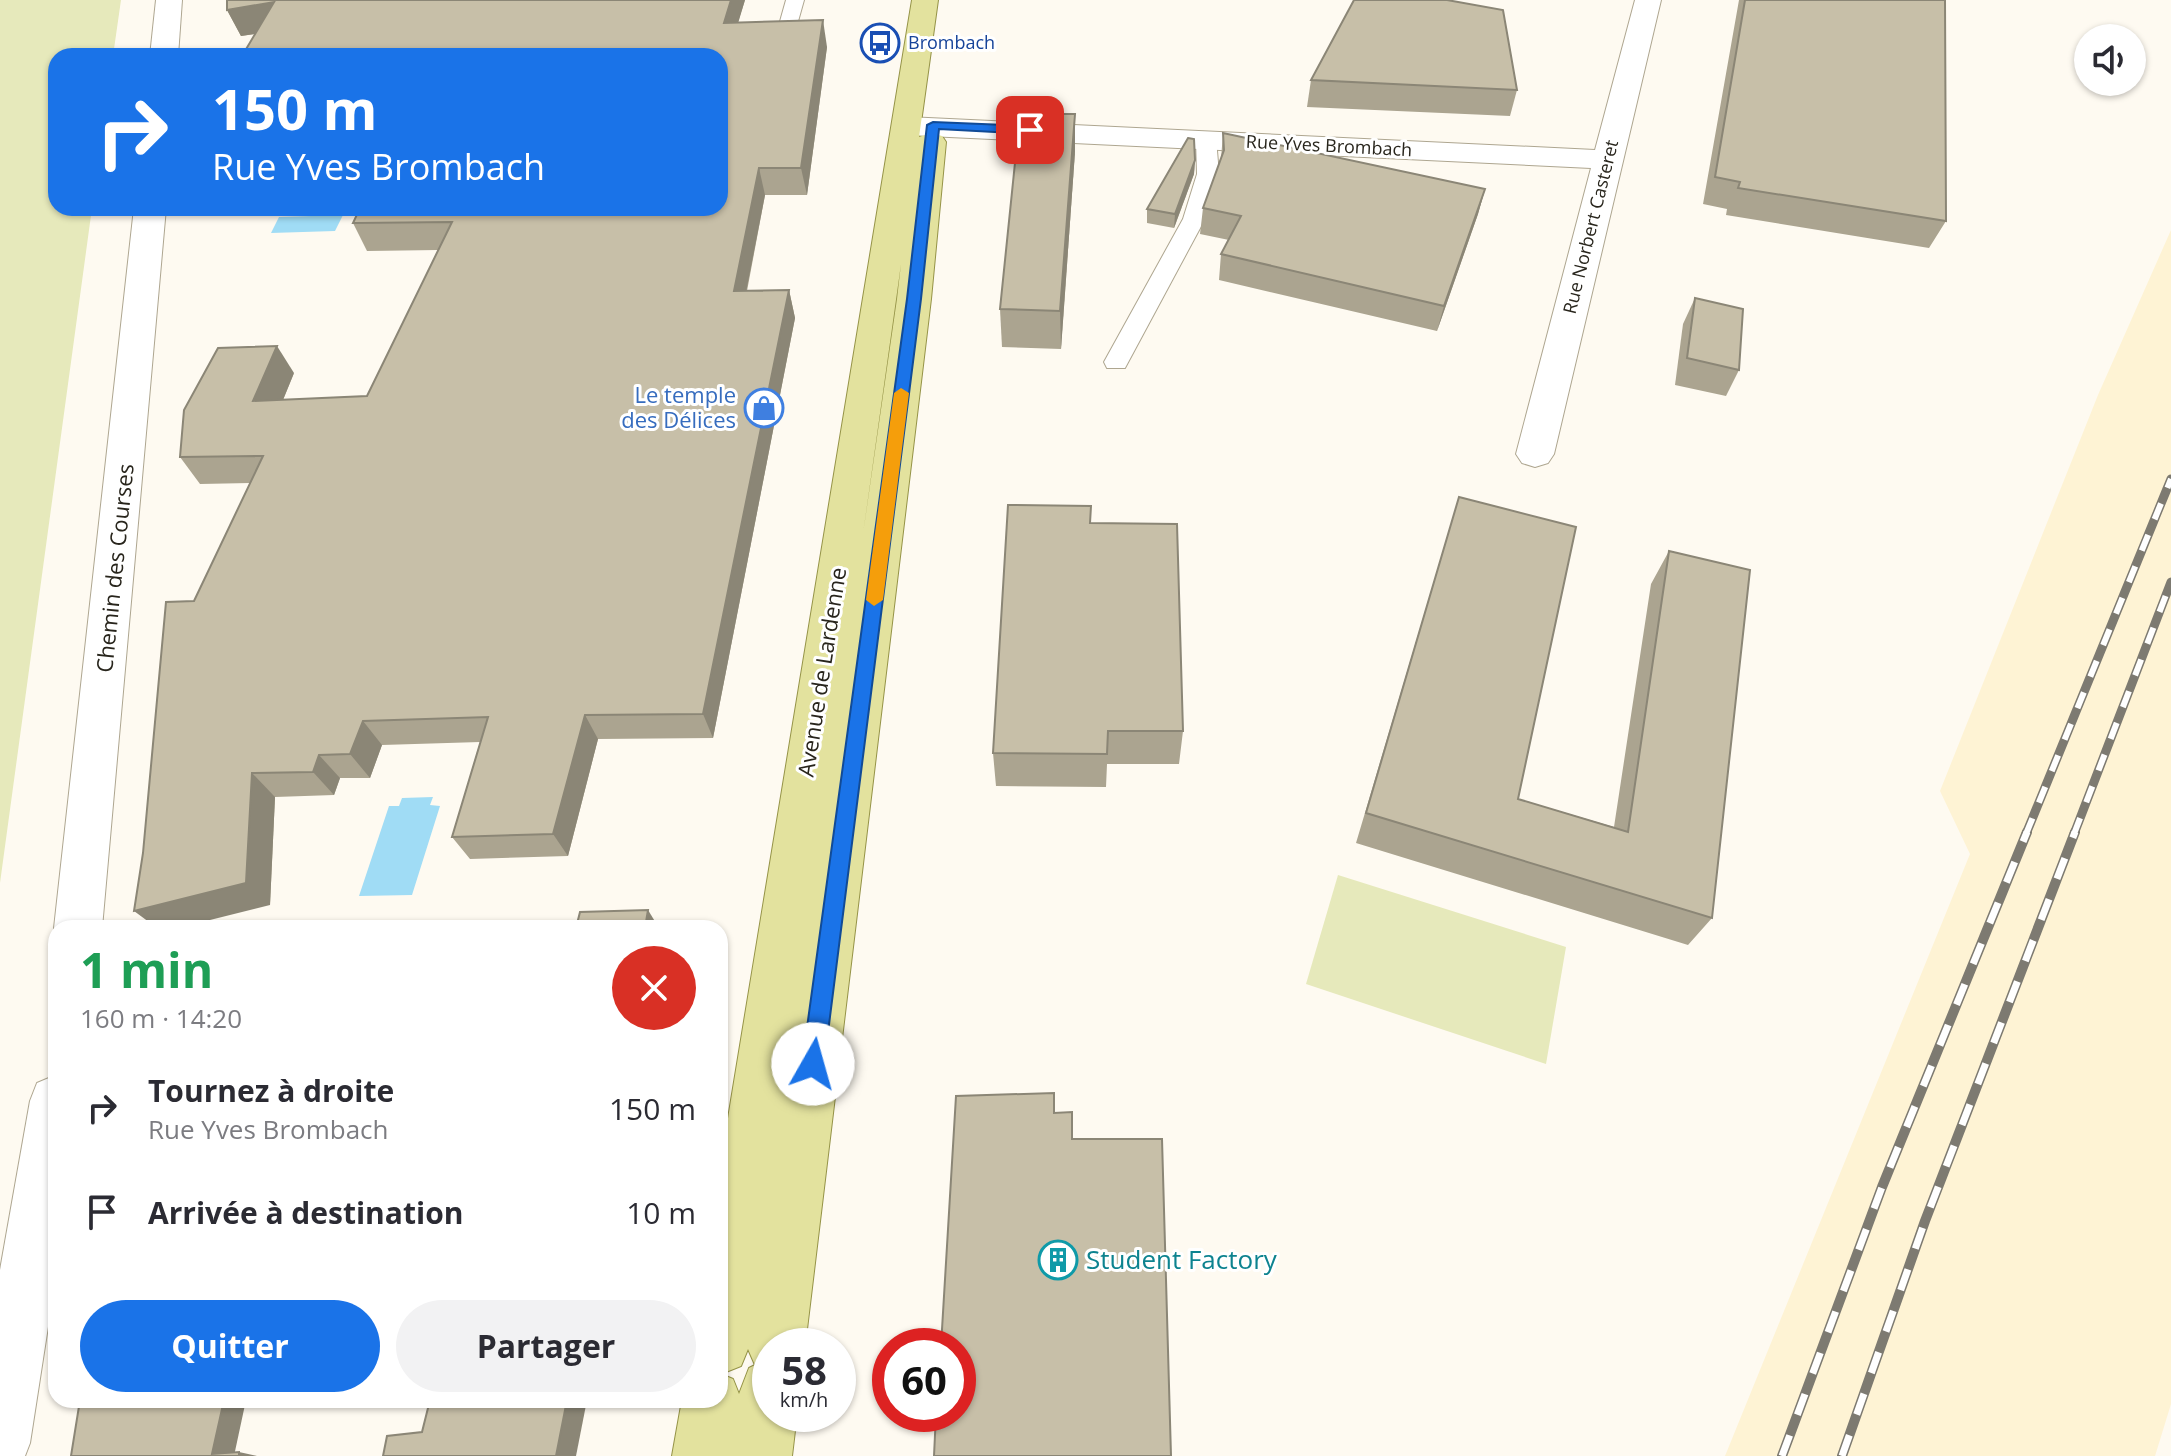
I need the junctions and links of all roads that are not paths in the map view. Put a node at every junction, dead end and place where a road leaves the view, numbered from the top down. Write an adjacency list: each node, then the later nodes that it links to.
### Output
1 (169, 0): 7 (street)
2 (795, 0): 6 (lane)
3 (925, 0): 8 (main road, Avenue de Lardenne)
4 (947, 0): 8 (main road, Avenue de Lardenne)
5 (1648, 0): 10 (street, Rue Norbert Casteret)
6 (788, 25)
7 (165, 48)
8 (920, 126): 9 (street, Rue Yves Brombach); 16 (main road, Avenue de Lardenne); 17 (main road, Avenue de Lardenne)
9 (1206, 139): 10 (street, Rue Yves Brombach); 12 (lane)
10 (1608, 160): 13 (street, Rue Norbert Casteret)
11 (149, 216): 14 (street, Chemin des Courses)
12 (1116, 362)
13 (1535, 454)
14 (79, 920)
15 (48, 1150): 20 (street)
16 (728, 1296)
17 (778, 1328)
18 (711, 1408): 21 (main road)
19 (764, 1432): 22 (main road)
20 (0, 1443)
21 (703, 1456)
22 (761, 1456)

